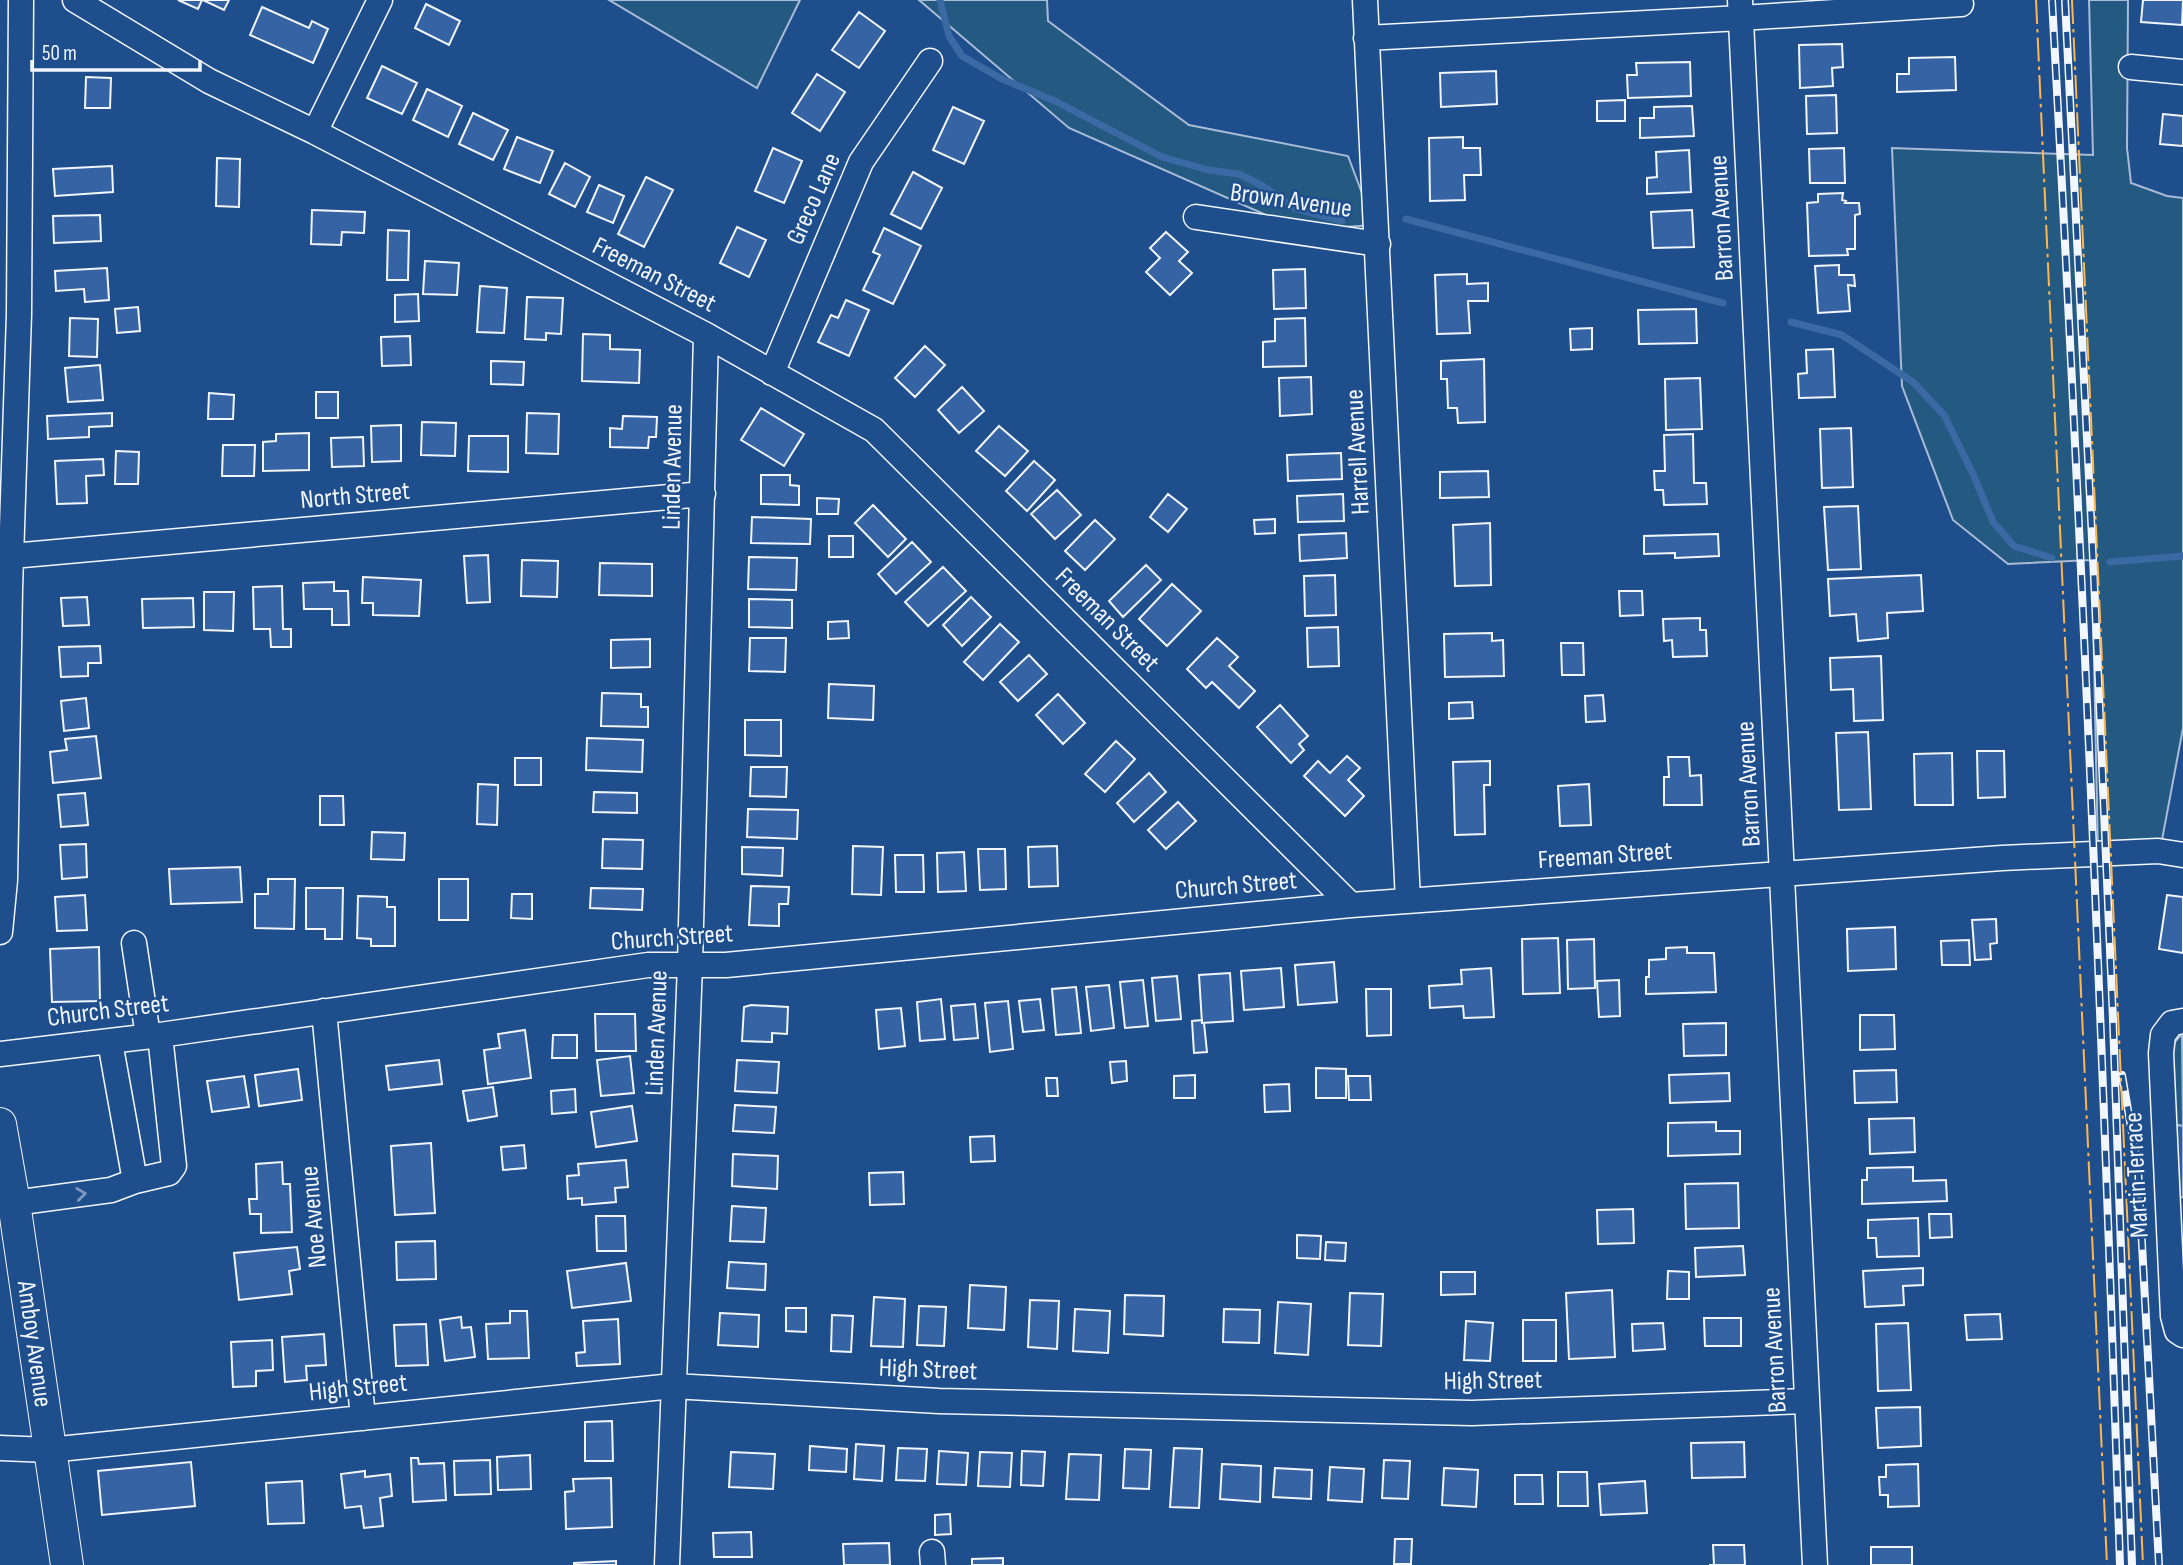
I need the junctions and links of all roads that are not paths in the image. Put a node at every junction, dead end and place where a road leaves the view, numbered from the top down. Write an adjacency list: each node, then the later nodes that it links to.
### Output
1 (21, 0): 14 (street)
2 (75, 0): 11 (street, Freeman Street)
3 (380, 0): 11 (street)
4 (1365, 0): 7 (street, Harrell Avenue)
5 (1961, 4): 6 (street)
6 (1741, 9): 7 (street); 23 (street, Barron Avenue)
7 (1366, 38): 13 (street, Harrell Avenue)
8 (930, 61): 16 (street, Greco Lane)
9 (2131, 67): 10 (street)
10 (2183, 72)
11 (315, 132): 15 (street, Freeman Street)
12 (1196, 217): 13 (street, Brown Avenue)
13 (1378, 244): 24 (street, Harrell Avenue)
14 (9, 314): 18 (street)
15 (706, 335): 16 (street, Freeman Street); 17 (street, Linden Avenue)
16 (772, 373): 25 (street, Freeman Street)
17 (703, 494): 18 (street, North Street); 28 (street, Linden Avenue)
18 (8, 550): 19 (street)
19 (5, 588): 20 (street)
20 (4, 712): 21 (street)
21 (3, 811): 26 (street)
22 (2183, 855): 23 (street, Freeman Street)
23 (1783, 874): 24 (street, Freeman Street); 39 (street, Barron Avenue)
24 (1408, 901): 25 (street, Freeman Street)
25 (1351, 905): 28 (street, Church Street)
26 (0, 932)
27 (134, 943): 31 (street)
28 (690, 964): 29 (street, Church Street); 38 (street, Linden Avenue)
29 (324, 1011): 31 (street, Church Street); 40 (street, Noe Avenue)
30 (2183, 1021): 37 (street, Martin Terrace)
31 (154, 1036): 32 (street, Church Street); 35 (street)
32 (110, 1042): 33 (street, Church Street); 35 (street)
33 (0, 1054)
34 (0, 1124): 36 (main road, Amboy Avenue)
35 (135, 1181): 36 (street, one-way to 35)
36 (7, 1203): 42 (main road, Amboy Avenue)
37 (2183, 1335)
38 (673, 1387): 39 (street, High Street); 40 (street, High Street); 44 (street, Linden Avenue)
39 (1807, 1401): 45 (street, Barron Avenue)
40 (363, 1418): 42 (street, High Street)
41 (0, 1448): 42 (street, High Street)
42 (49, 1450): 43 (main road, Amboy Avenue)
43 (67, 1565)
44 (667, 1565)
45 (1815, 1565)

